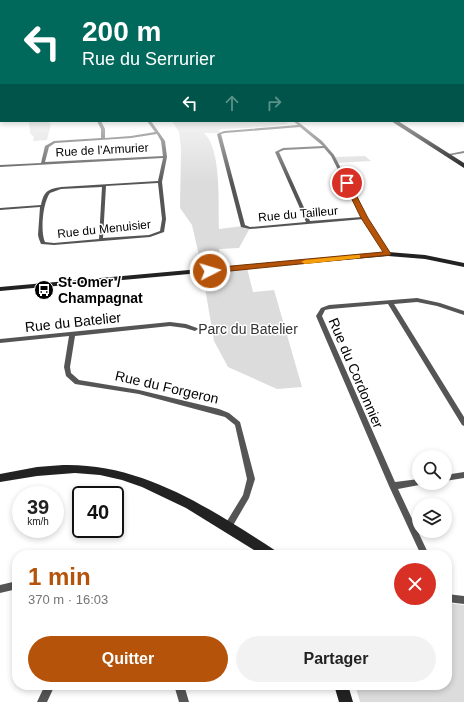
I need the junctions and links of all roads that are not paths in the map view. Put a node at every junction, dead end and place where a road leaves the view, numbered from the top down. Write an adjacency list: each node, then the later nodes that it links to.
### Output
1 (100, 122): 7 (street)
2 (150, 122): 6 (street, Rue de l'Armurier)
3 (296, 122): 5 (street)
4 (396, 122): 10 (main road)
5 (301, 126): 8 (street); 20 (street, Rue du Tailleur)
6 (158, 133): 7 (street); 11 (street, Rue de l'Armurier)
7 (103, 139): 12 (street)
8 (326, 146): 19 (street); 20 (street)
9 (464, 152): 10 (street)
10 (446, 155): 14 (main road)
11 (165, 157): 12 (street, Rue de l'Armurier); 15 (street, Rue du Menuisier)
12 (43, 164): 13 (street, Rue de l'Armurier)
13 (0, 166)
14 (464, 166)
15 (160, 182): 16 (street, Rue du Menuisier); 21 (street, Rue du Menuisier)
16 (104, 185): 17 (street, Rue du Menuisier); 21 (street)
17 (43, 206): 18 (street); 21 (street, Rue du Menuisier)
18 (0, 209)
19 (365, 218): 20 (street, Rue du Tailleur); 22 (street)
20 (308, 222)
21 (101, 240)
22 (388, 254): 23 (street); 24 (street)
23 (462, 266)
24 (1, 289)
25 (390, 302): 26 (street, Rue du Cordonnier); 30 (street); 35 (street, Rue du Cordonnier)
26 (464, 312)
27 (195, 330): 28 (street, Rue du Batelier)
28 (72, 334): 29 (street, Rue du Batelier); 36 (street, Rue du Forgeron)
29 (0, 341)
30 (464, 423)
31 (464, 475): 32 (street)
32 (452, 477)
33 (0, 478): 36 (street)
34 (412, 483): 35 (street)
35 (392, 486): 38 (street, Rue du Cordonnier)
36 (228, 526): 37 (street)
37 (264, 550)
38 (423, 550)
39 (12, 586): 40 (street)
40 (0, 589)
41 (452, 599): 42 (street)
42 (464, 600)
43 (48, 690): 46 (street)
44 (180, 690): 47 (street)
45 (342, 690): 48 (street)
46 (42, 702)
47 (184, 702)
48 (346, 702)

